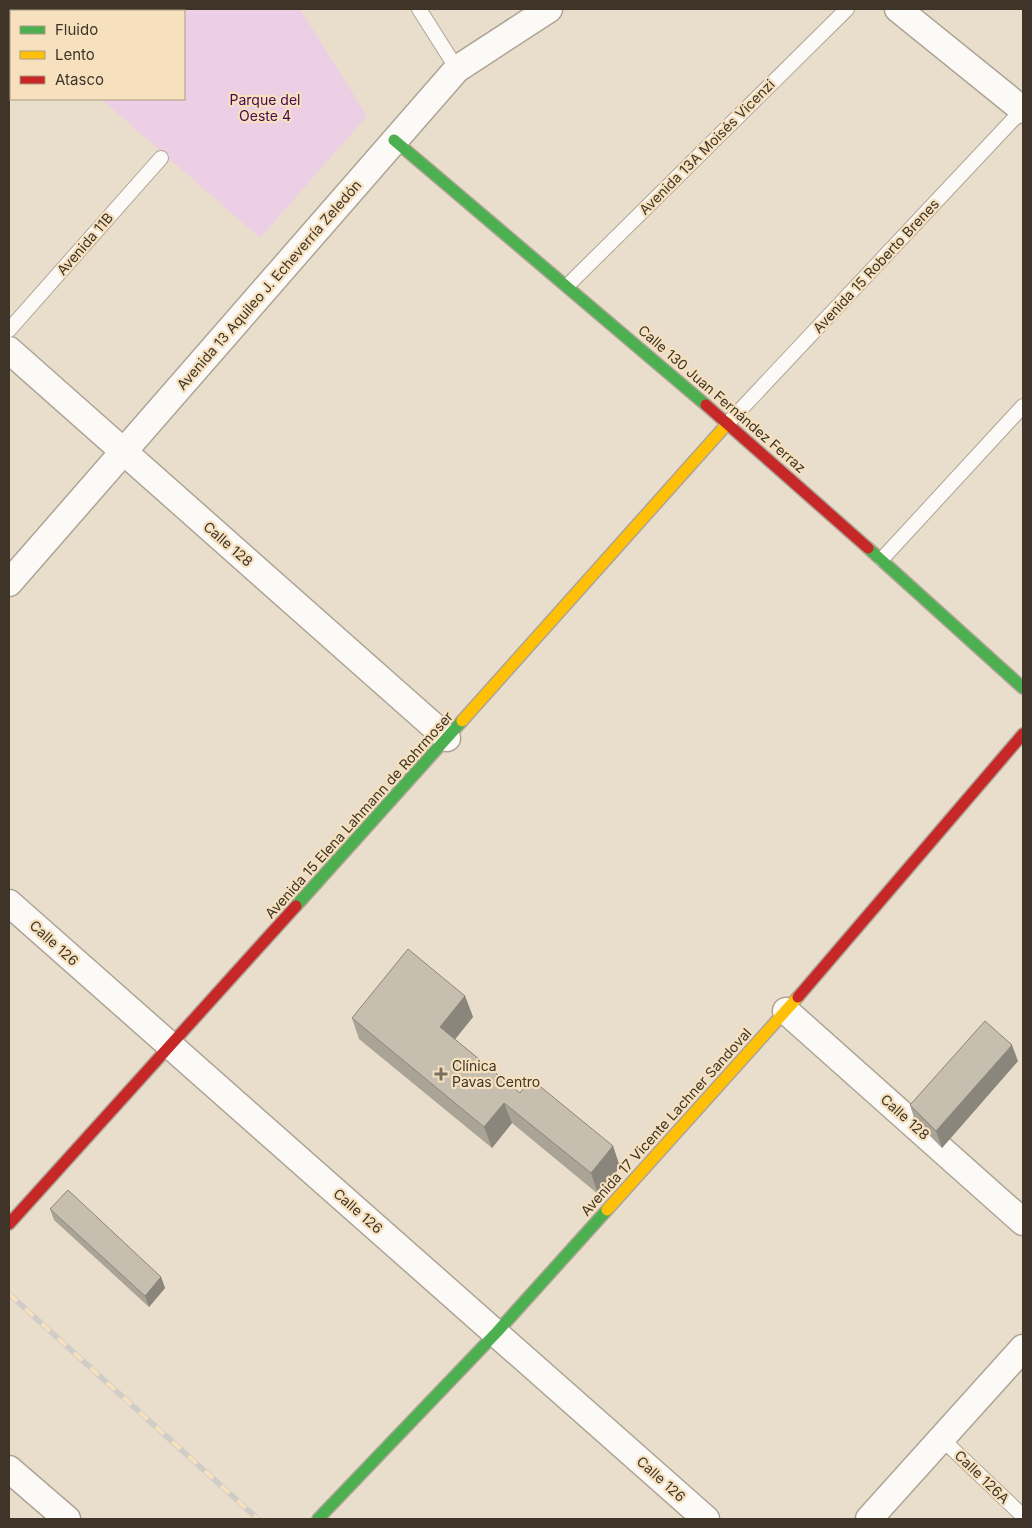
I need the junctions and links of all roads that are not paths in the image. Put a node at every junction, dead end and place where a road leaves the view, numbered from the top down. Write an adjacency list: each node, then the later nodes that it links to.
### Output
1 (419, 9): 5 (lane)
2 (549, 9): 5 (street, Avenida 13 Aquileo J. Echeverría Zeledón)
3 (847, 9): 9 (lane, Avenida 13A Moisés Vicenzi)
4 (898, 9): 6 (street)
5 (457, 69): 7 (street, Avenida 13 Aquileo J. Echeverría Zeledón)
6 (1023, 110): 13 (lane, Avenida 15 Roberto Brenes)
7 (394, 140): 9 (street, Calle 130 Juan Fernández Ferraz); 14 (street, Avenida 13 Aquileo J. Echeverría Zeledón)
8 (161, 158): 10 (lane, Avenida 11B)
9 (568, 285): 13 (street, Calle 130 Juan Fernández Ferraz)
10 (9, 330)
11 (9, 350): 14 (street, Calle 128)
12 (1023, 406): 15 (lane)
13 (728, 423): 15 (street, Calle 130 Juan Fernández Ferraz); 19 (street, Avenida 15 Elena Lahmann de Rohrmoser)
14 (123, 452): 16 (street, Avenida 13 Aquileo J. Echeverría Zeledón); 19 (street, Calle 128)
15 (882, 558): 17 (street, Calle 130 Juan Fernández Ferraz)
16 (9, 583)
17 (1023, 688)
18 (1023, 734): 21 (street, Avenida 17 Vicente Lachner Sandoval)
19 (448, 738): 22 (street, Avenida 15 Elena Lahmann de Rohrmoser)
20 (9, 903): 22 (street, Calle 126)
21 (786, 1011): 23 (street, Calle 128); 25 (street, Avenida 17 Vicente Lachner Sandoval)
22 (170, 1047): 24 (street, Avenida 15 Elena Lahmann de Rohrmoser); 25 (street, Calle 126)
23 (1023, 1222)
24 (9, 1224)
25 (497, 1332): 31 (street, Avenida 17 Vicente Lachner Sandoval); 32 (street, Calle 126)
26 (1023, 1348): 27 (street)
27 (942, 1438): 29 (lane, Calle 126A); 33 (street)
28 (9, 1469): 30 (street)
29 (1023, 1516)
30 (67, 1519)
31 (318, 1519)
32 (706, 1519)
33 (870, 1519)

